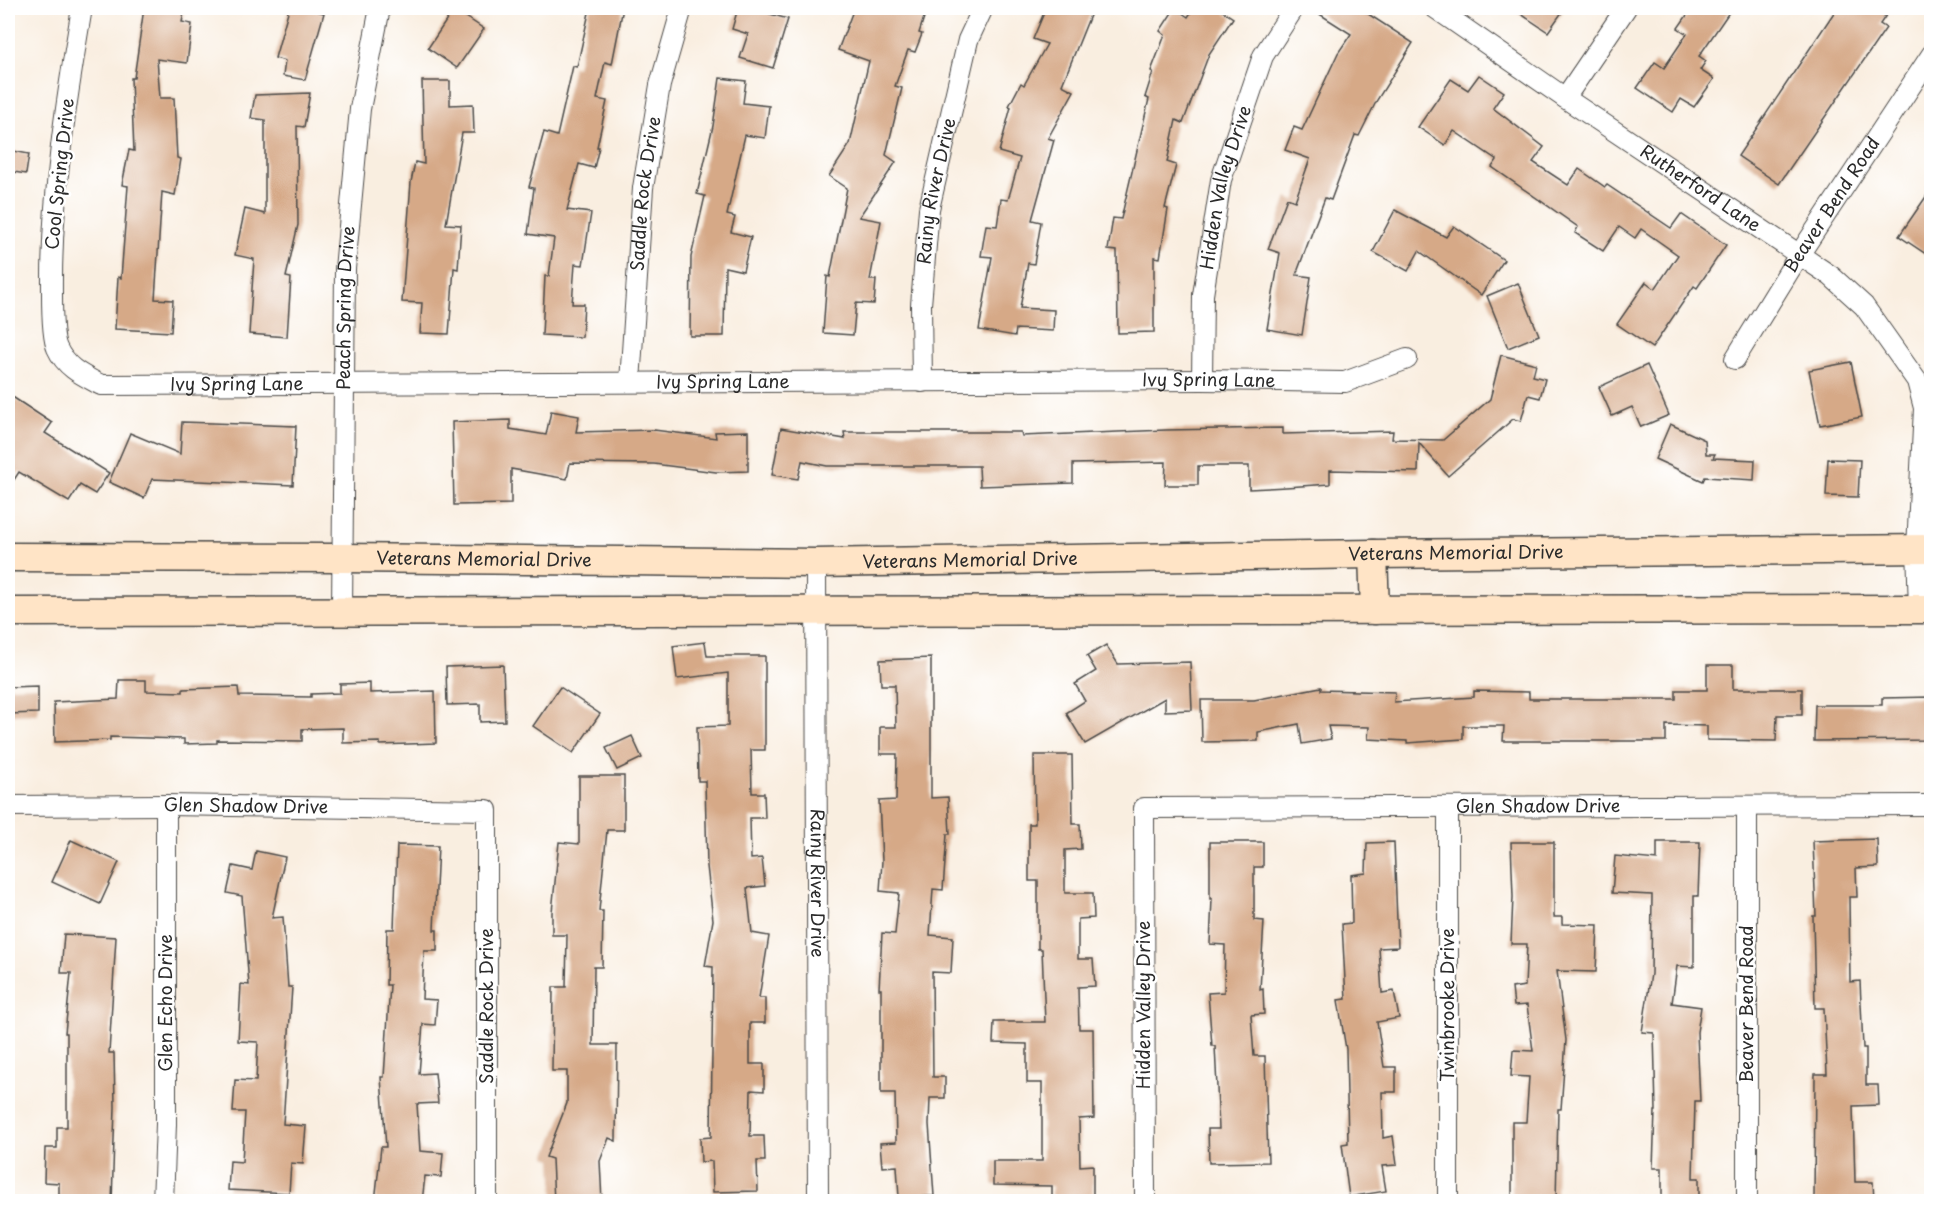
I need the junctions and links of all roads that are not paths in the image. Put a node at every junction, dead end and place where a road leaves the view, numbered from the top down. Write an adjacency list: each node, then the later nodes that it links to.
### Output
1 (82, 8): 11 (street, Cool Spring Drive)
2 (380, 8): 17 (street, Peach Spring Drive)
3 (682, 8): 16 (street, Saddle Rock Drive)
4 (983, 8): 15 (street, Rainy River Drive)
5 (1294, 8): 14 (street, Hidden Valley Drive)
6 (1435, 8): 9 (street, Rutherford Lane)
7 (1626, 8): 9 (street)
8 (1932, 54): 10 (street, Beaver Bend Road)
9 (1565, 98): 10 (street, Rutherford Lane)
10 (1799, 255): 13 (street, Beaver Bend Road); 18 (street, Rutherford Lane)
11 (55, 342): 17 (street, Ivy Spring Lane)
12 (1407, 359): 14 (street, Ivy Spring Lane)
13 (1735, 359)
14 (1202, 380): 15 (street, Ivy Spring Lane)
15 (922, 381): 16 (street, Ivy Spring Lane)
16 (630, 382): 17 (street, Ivy Spring Lane)
17 (344, 383): 22 (street, Peach Spring Drive)
18 (1928, 407): 19 (street, Rutherford Lane)
19 (1924, 548): 20 (main road, Veterans Memorial Drive); 24 (street, Rutherford Lane)
20 (1373, 554): 23 (main road, Veterans Memorial Drive); 25 (main road)
21 (8, 557): 22 (main road, Veterans Memorial Drive)
22 (343, 558): 23 (main road, Veterans Memorial Drive); 26 (street, Peach Spring Drive)
23 (816, 563): 28 (street, Rainy River Drive)
24 (1925, 609): 25 (main road)
25 (1375, 610): 28 (main road)
26 (342, 611): 27 (main road); 28 (main road)
27 (8, 612)
28 (817, 612): 38 (street, Rainy River Drive)
29 (166, 805): 31 (street, Glen Shadow Drive); 35 (street, Glen Shadow Drive); 36 (street, Glen Echo Drive)
30 (1932, 805): 32 (street, Glen Shadow Drive)
31 (8, 806)
32 (1747, 807): 34 (street, Glen Shadow Drive); 41 (street, Beaver Bend Road)
33 (1144, 808): 34 (street, Glen Shadow Drive); 39 (street, Hidden Valley Drive)
34 (1448, 808): 40 (street, Twinbrooke Drive)
35 (487, 810): 37 (street, Saddle Rock Drive)
36 (163, 1202)
37 (487, 1202)
38 (818, 1202)
39 (1145, 1202)
40 (1448, 1202)
41 (1747, 1202)

